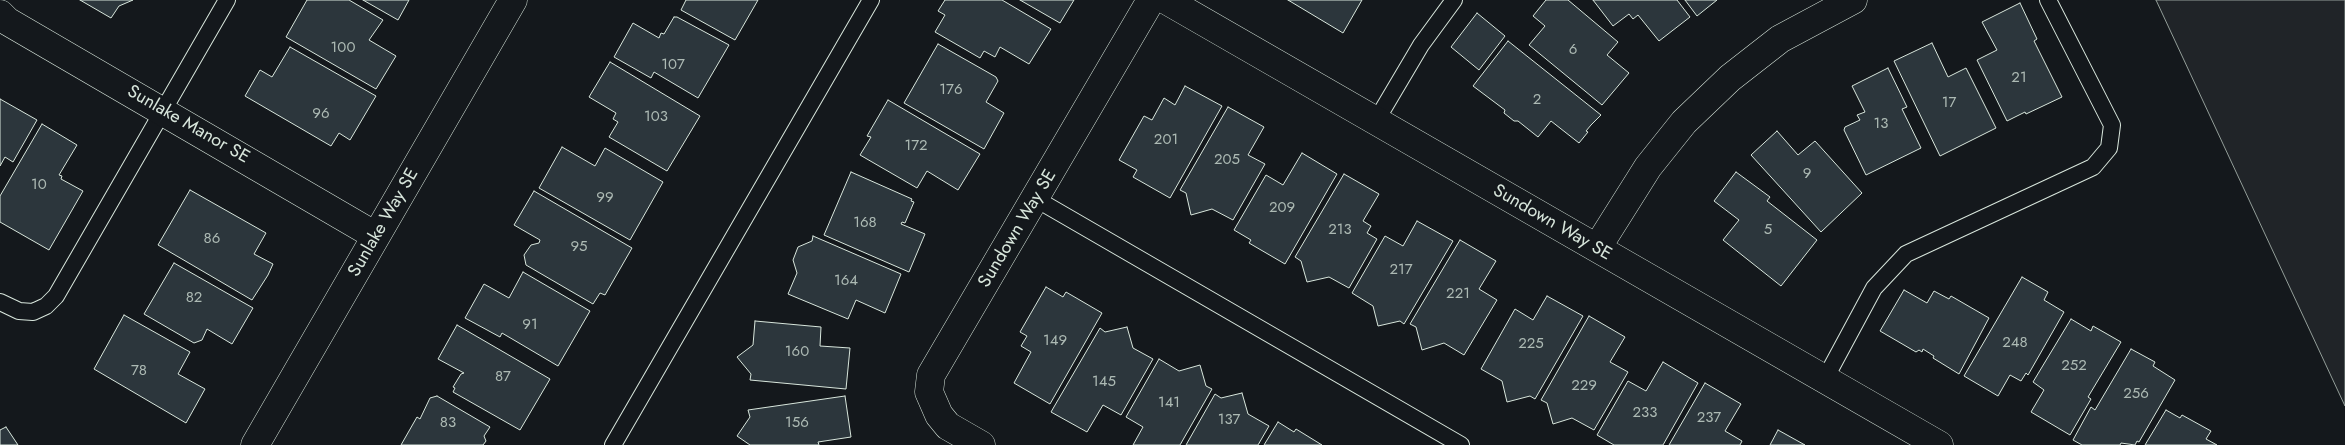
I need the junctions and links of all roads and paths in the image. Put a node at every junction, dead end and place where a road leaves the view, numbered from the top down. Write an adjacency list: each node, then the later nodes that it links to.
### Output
1 (227, 0): 10 (lane)
2 (513, 0): 13 (street, Sunlake Way SE)
3 (871, 0): 18 (lane)
4 (1151, 0): 12 (street, Sundown Way SE)
5 (1166, 0): 11 (street, Sundown Way SE)
6 (1454, 0): 11 (lane)
7 (1853, 0): 14 (street)
8 (2048, 0): 16 (lane)
9 (0, 14): 10 (street, Sunlake Manor SE)
10 (162, 110): 13 (street, Sunlake Manor SE); 15 (lane)
11 (1376, 121): 14 (street, Sundown Way SE)
12 (1036, 199): 19 (street, Sundown Way SE); 20 (lane)
13 (376, 236): 17 (street, Sunlake Way SE)
14 (1597, 248): 16 (street, Sundown Way SE)
15 (0, 302)
16 (1825, 379): 21 (street, Sundown Way SE)
17 (255, 445)
18 (613, 445)
19 (981, 445)
20 (1461, 445)
21 (1939, 445)

